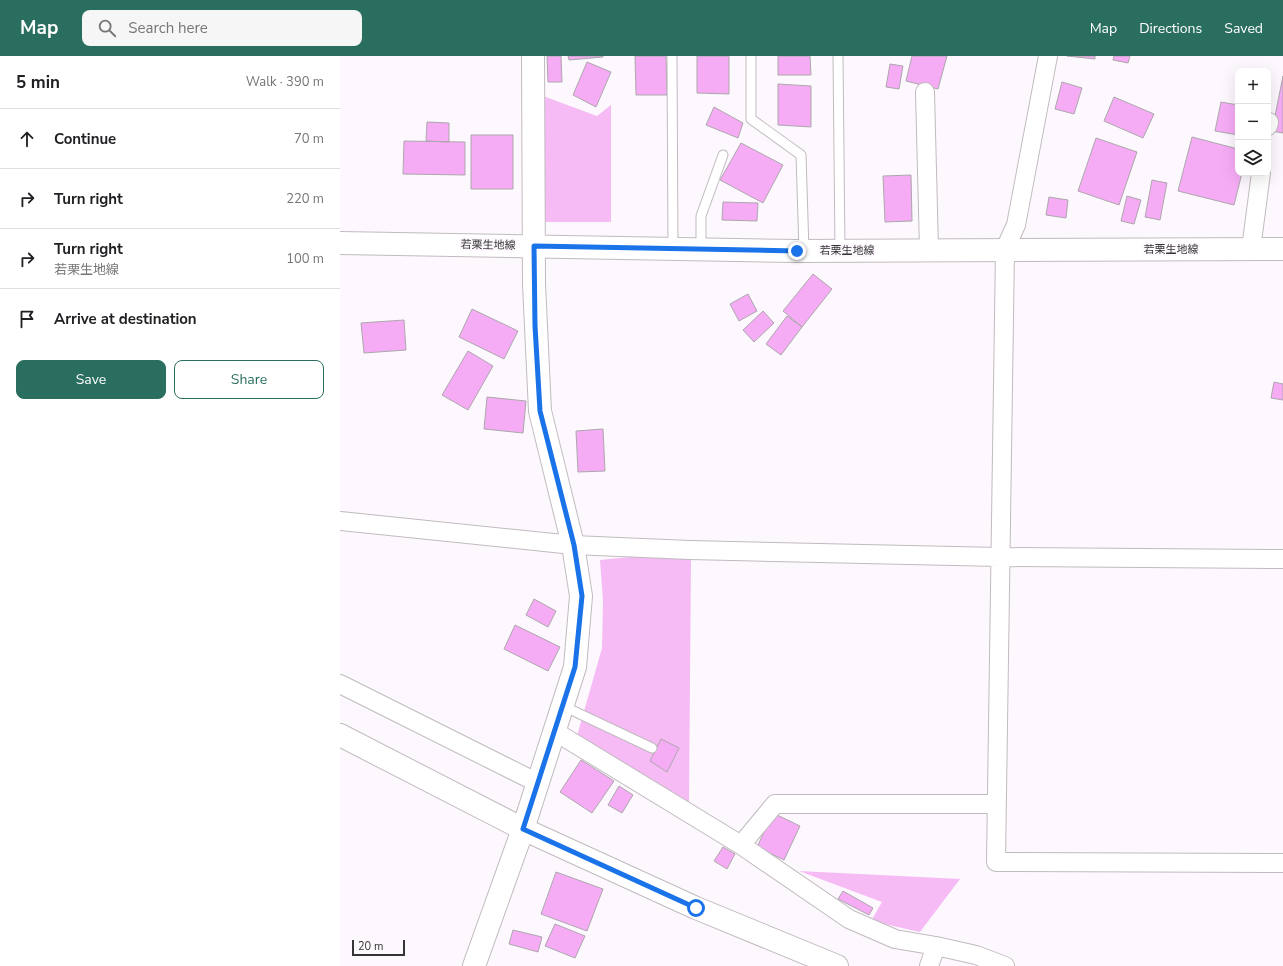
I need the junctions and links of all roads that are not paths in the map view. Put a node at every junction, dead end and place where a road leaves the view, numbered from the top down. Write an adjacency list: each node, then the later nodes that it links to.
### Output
1 (533, 56): 10 (street)
2 (672, 56): 14 (lane)
3 (751, 56): 18 (lane)
4 (838, 56): 16 (lane)
5 (1048, 56): 11 (street)
6 (924, 92): 17 (street)
7 (723, 155): 15 (lane)
8 (1261, 176): 12 (street)
9 (340, 243): 10 (street, 若栗生地線)
10 (534, 246): 14 (street, 若栗生地線); 20 (street)
11 (1005, 249): 12 (street, 若栗生地線); 17 (street, 若栗生地線); 21 (street)
12 (1251, 249): 13 (street, 若栗生地線)
13 (1283, 249)
14 (673, 250): 15 (street, 若栗生地線)
15 (701, 250): 18 (street, 若栗生地線)
16 (840, 250): 17 (street, 若栗生地線); 18 (street, 若栗生地線)
17 (929, 250)
18 (804, 251)
19 (340, 521): 20 (street)
20 (574, 545): 21 (street); 24 (street)
21 (1000, 557): 22 (street); 29 (street)
22 (1283, 559)
23 (340, 684): 28 (street)
24 (563, 706): 25 (street); 27 (lane)
25 (554, 731): 28 (street); 31 (street)
26 (340, 735): 30 (street)
27 (652, 748)
28 (538, 783): 30 (street)
29 (997, 804): 31 (street); 32 (street)
30 (523, 829): 34 (street); 35 (street)
31 (741, 845): 33 (street)
32 (1283, 863)
33 (936, 946): 36 (street); 37 (street)
34 (474, 966)
35 (837, 966)
36 (929, 966)
37 (1005, 966)

